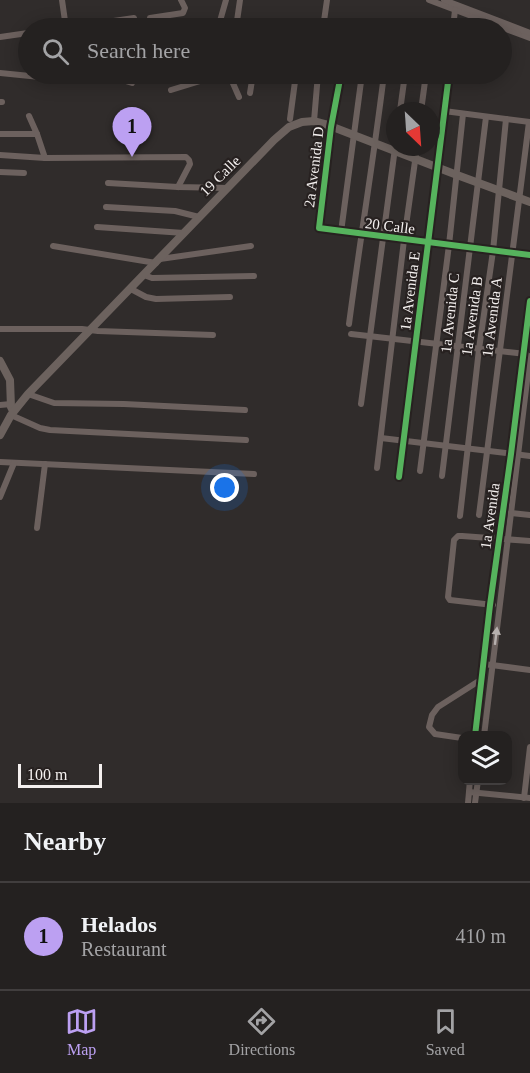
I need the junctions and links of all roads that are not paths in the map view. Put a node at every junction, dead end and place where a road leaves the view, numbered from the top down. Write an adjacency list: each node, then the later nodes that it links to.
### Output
1 (62, 0): 9 (street)
2 (181, 0): 10 (street)
3 (226, 0): 11 (street)
4 (240, 0): 12 (street)
5 (327, 0): 13 (street)
6 (429, 0): 8 (street)
7 (444, 0): 16 (street)
8 (455, 10): 14 (street); 15 (street)
9 (65, 18)
10 (150, 18)
11 (221, 18)
12 (237, 18)
13 (324, 18)
14 (454, 18)
15 (476, 18)
16 (491, 18)
17 (512, 26): 19 (street)
18 (512, 31): 22 (street)
19 (530, 33)
20 (18, 34): 21 (street)
21 (0, 37)
22 (530, 38)
23 (0, 74): 24 (street)
24 (18, 75)
25 (190, 84): 36 (street)
26 (233, 84): 38 (street)
27 (251, 84): 37 (street)
28 (295, 84): 45 (street)
29 (317, 84): 47 (street)
30 (339, 84): 49 (street, 2a Avenida D)
31 (361, 84): 52 (street)
32 (383, 84): 53 (street)
33 (404, 84): 39 (street)
34 (425, 84): 40 (street)
35 (448, 84): 41 (street, 1a Avenida E)
36 (171, 90)
37 (250, 93)
38 (239, 97)
39 (401, 102)
40 (423, 102)
41 (444, 111): 42 (street); 61 (street, 1a Avenida E)
42 (463, 114): 44 (street); 64 (street)
43 (28, 117): 51 (street)
44 (486, 117): 46 (street); 66 (street, 1a Avenida C)
45 (290, 119)
46 (506, 119): 48 (street); 69 (street, 1a Avenida B)
47 (314, 121): 49 (main road); 68 (main road, 19 Calle)
48 (530, 122): 70 (street, 1a Avenida A)
49 (332, 126): 52 (main road); 75 (street, 2a Avenida D)
50 (0, 134): 51 (street)
51 (37, 134): 59 (street)
52 (354, 134): 53 (main road); 76 (street)
53 (376, 144): 54 (main road); 78 (street)
54 (386, 147)
55 (0, 155): 59 (street)
56 (394, 156): 79 (street)
57 (410, 156): 60 (main road)
58 (416, 156): 60 (street)
59 (45, 158): 67 (street)
60 (416, 159): 61 (main road); 80 (street)
61 (437, 168): 64 (main road); 81 (street, 1a Avenida E)
62 (0, 172): 63 (street)
63 (24, 173)
64 (457, 176): 66 (main road); 82 (street)
65 (108, 183): 67 (street)
66 (478, 183): 69 (main road); 85 (street, 1a Avenida C)
67 (178, 187): 68 (street)
68 (228, 188): 73 (main road, 19 Calle)
69 (499, 191): 70 (main road); 86 (street, 1a Avenida B)
70 (519, 199): 71 (main road); 87 (street, 1a Avenida A)
71 (530, 202)
72 (106, 207): 73 (street)
73 (199, 217): 77 (main road, 19 Calle)
74 (97, 227): 77 (street)
75 (319, 228): 76 (street, 20 Calle)
76 (341, 232): 78 (street, 20 Calle)
77 (184, 234): 89 (main road, 19 Calle)
78 (361, 234): 79 (street, 20 Calle); 95 (street)
79 (383, 237): 80 (street, 20 Calle); 100 (street)
80 (404, 240): 81 (street, 20 Calle); 101 (street)
81 (429, 243): 82 (street, 20 Calle); 102 (street, 1a Avenida E)
82 (449, 245): 85 (street, 20 Calle); 103 (street)
83 (53, 246): 89 (street)
84 (251, 246): 89 (street)
85 (470, 247): 86 (street, 20 Calle); 104 (street, 1a Avenida C)
86 (493, 251): 87 (street, 20 Calle); 105 (street, 1a Avenida B)
87 (513, 253): 88 (street, 20 Calle); 106 (street, 1a Avenida A)
88 (530, 255)
89 (158, 261): 90 (main road, 19 Calle)
90 (144, 275): 91 (street); 92 (main road, 19 Calle)
91 (254, 276)
92 (131, 289): 93 (street); 97 (main road, 19 Calle)
93 (230, 297)
94 (530, 301): 107 (street, 1a Avenida)
95 (349, 324)
96 (0, 329): 97 (street)
97 (89, 331): 99 (street); 109 (main road, 19 Calle)
98 (351, 334): 100 (street)
99 (213, 335)
100 (371, 337): 101 (street); 110 (street)
101 (393, 339): 102 (street); 115 (street)
102 (416, 342): 103 (street); 117 (street, 1a Avenida E)
103 (436, 344): 104 (street); 118 (street)
104 (458, 347): 105 (street); 119 (street, 1a Avenida C)
105 (479, 349): 106 (street); 120 (street, 1a Avenida B)
106 (500, 351): 107 (street); 121 (street, 1a Avenida A)
107 (528, 355): 122 (street, 1a Avenida)
108 (0, 361): 113 (main road)
109 (28, 394): 112 (street); 113 (main road, 19 Calle)
110 (361, 404)
111 (0, 405): 113 (street)
112 (244, 410)
113 (9, 414): 114 (main road, 19 Calle); 116 (street)
114 (0, 435)
115 (381, 438): 117 (street); 127 (street)
116 (246, 440)
117 (403, 441): 118 (street); 131 (street, 1a Avenida E)
118 (423, 444): 119 (street); 128 (street)
119 (446, 446): 120 (street); 130 (street, 1a Avenida C)
120 (467, 449): 121 (street); 136 (street, 1a Avenida B)
121 (488, 452): 122 (street); 134 (street, 1a Avenida A)
122 (515, 454): 123 (street); 133 (street, 1a Avenida); 138 (street, 1a Avenida)
123 (530, 456)
124 (0, 462): 125 (street)
125 (14, 463): 126 (street); 132 (street)
126 (45, 464): 129 (street); 137 (street)
127 (377, 468)
128 (420, 471)
129 (254, 474)
130 (442, 476)
131 (399, 477)
132 (0, 497)
133 (511, 513): 135 (street); 139 (street, 1a Avenida)
134 (479, 515)
135 (530, 515)
136 (460, 516)
137 (37, 528)
138 (499, 539): 139 (street); 141 (street, 1a Avenida); 141 (street)
139 (508, 539): 140 (street); 142 (street, 1a Avenida)
140 (530, 541)
141 (490, 605): 142 (street); 143 (street, 1a Avenida)
142 (500, 606): 144 (street, 1a Avenida, one-way to 142)
143 (484, 664): 144 (street); 146 (street, 1a Avenida)
144 (493, 666): 145 (street); 148 (street, 1a Avenida)
145 (530, 670)
146 (482, 679): 147 (street, 1a Avenida); 149 (street)
147 (476, 731)
148 (485, 731)
149 (458, 738)
150 (530, 751): 154 (street)
151 (472, 785): 153 (street)
152 (476, 785): 153 (street)
153 (473, 793): 154 (street); 155 (street); 156 (street)
154 (527, 798)
155 (468, 803)
156 (476, 803)

